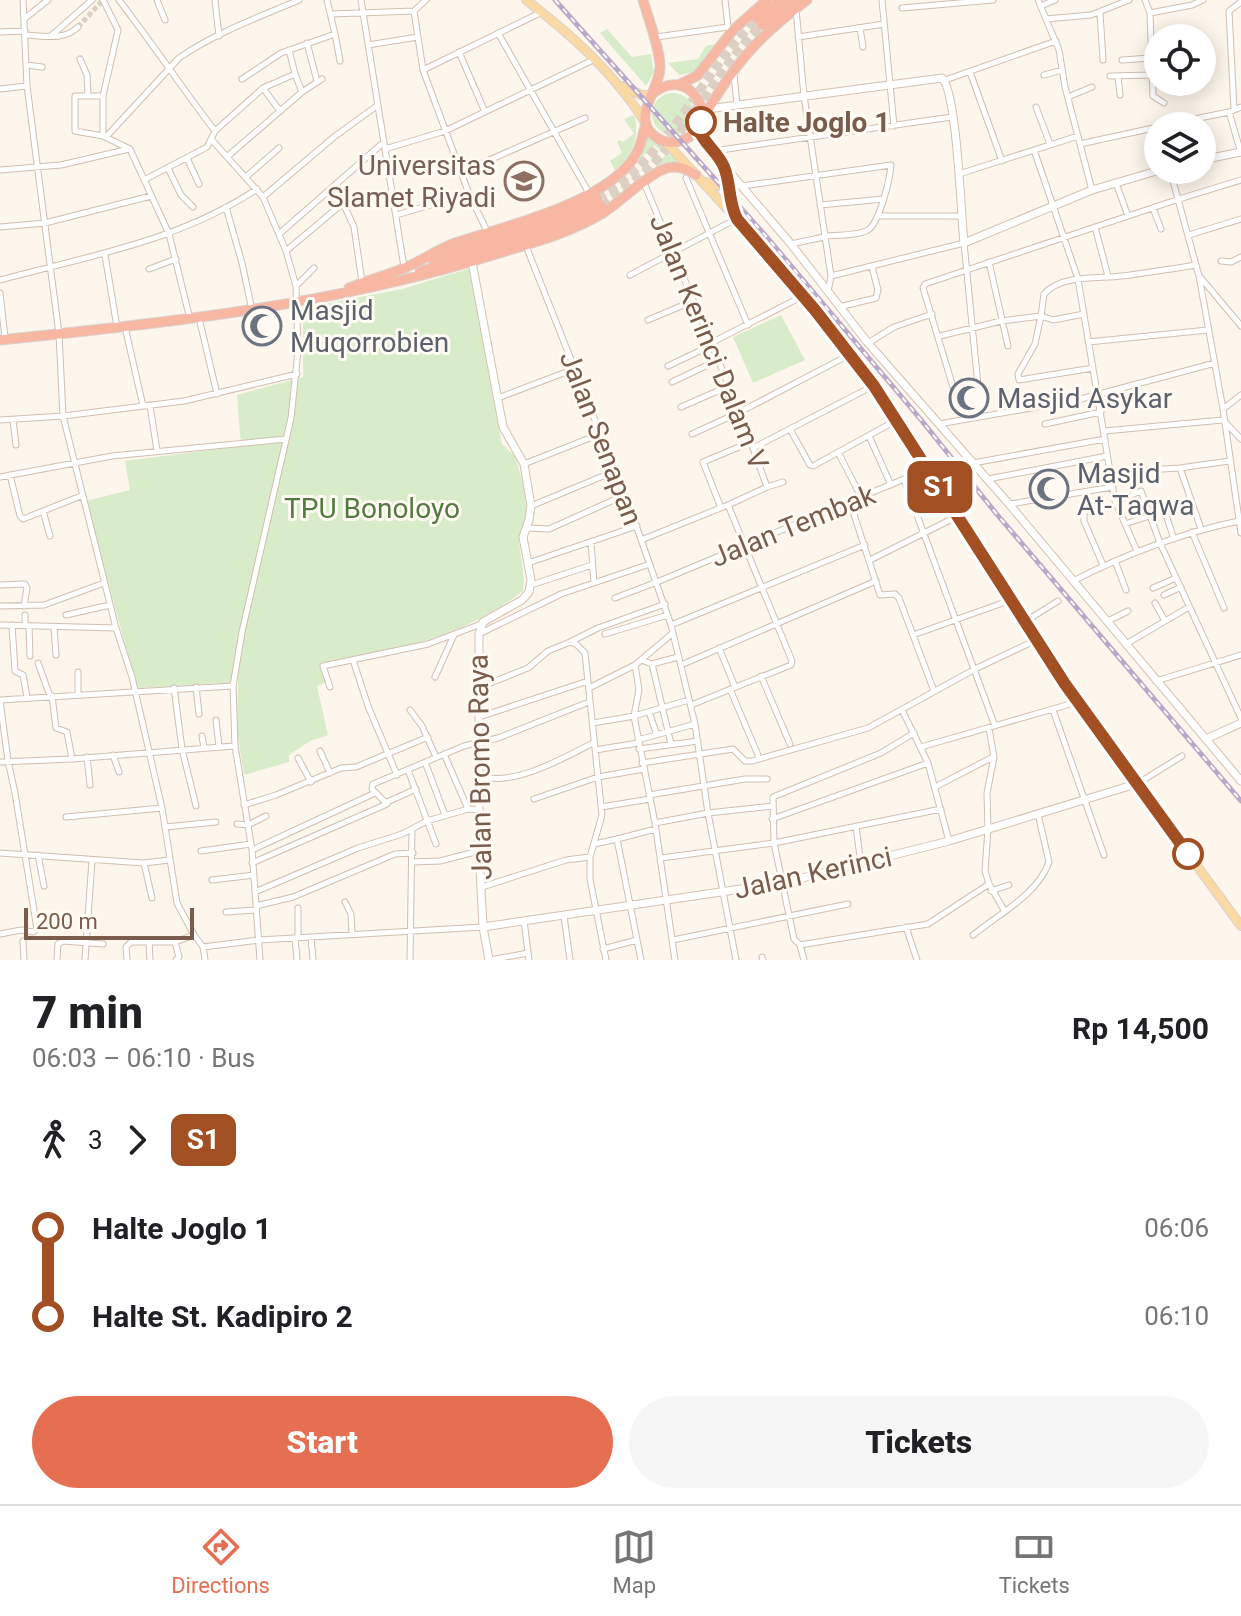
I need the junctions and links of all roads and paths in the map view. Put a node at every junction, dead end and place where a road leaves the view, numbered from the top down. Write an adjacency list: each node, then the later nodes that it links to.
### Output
1 (23, 0): 34 (street)
2 (48, 0): 34 (street)
3 (92, 0): 46 (street)
4 (103, 0): 90 (street)
5 (119, 0): 69 (street)
6 (157, 0): 36 (street)
7 (299, 0): 47 (street)
8 (327, 0): 32 (street)
9 (361, 0): 33 (street)
10 (426, 0): 28 (street)
11 (526, 0): 29 (main road)
12 (643, 0): 49 (highway)
13 (725, 0): 41 (street)
14 (767, 0): 41 (highway)
15 (781, 0): 25 (highway)
16 (807, 0): 25 (highway)
17 (882, 0): 37 (street)
18 (993, 0): 27 (street)
19 (1055, 0): 24 (street)
20 (1129, 0): 30 (street)
21 (1145, 0): 31 (street)
22 (1203, 0): 31 (street)
23 (1241, 2): 99 (street)
24 (1040, 3): 35 (street)
25 (795, 4): 50 (street); 66 (highway)
26 (215, 5): 47 (street)
27 (902, 8)
28 (414, 11): 33 (street); 48 (street)
29 (542, 12): 44 (street); 59 (main road)
30 (1100, 13): 35 (street); 60 (street)
31 (1150, 13): 38 (street)
32 (331, 14): 33 (street); 45 (street)
33 (363, 14): 53 (street)
34 (24, 19): 43 (street)
35 (1046, 19): 51 (street)
36 (165, 20)
37 (884, 24): 40 (street); 79 (street)
38 (1150, 24)
39 (78, 27): 46 (street)
40 (860, 28): 50 (street); 54 (street)
41 (730, 29): 49 (street); 80 (highway)
42 (0, 32): 43 (street)
43 (25, 33): 46 (street); 64 (street)
44 (498, 33): 56 (street); 85 (street)
45 (335, 34): 52 (street); 62 (street)
46 (51, 36)
47 (219, 36): 69 (street)
48 (418, 37): 53 (street); 67 (street)
49 (653, 37): 63 (highway)
50 (798, 37): 91 (street)
51 (1056, 41): 68 (street); 70 (street)
52 (307, 43): 55 (street); 86 (street)
53 (368, 45): 95 (street)
54 (863, 47)
55 (289, 50): 71 (street); 76 (street)
56 (459, 52): 67 (street); 101 (street)
57 (1144, 58): 61 (street)
58 (80, 59): 87 (street)
59 (595, 59): 78 (main road); 85 (street)
60 (1103, 60)
61 (1122, 60)
62 (340, 61)
63 (660, 64): 80 (highway); 88 (highway)
64 (26, 65): 65 (street); 81 (street)
65 (42, 67)
66 (733, 68): 96 (street); 98 (highway)
67 (423, 70): 109 (street)
68 (1062, 70): 72 (street); 93 (street)
69 (169, 71): 108 (street); 112 (street)
70 (970, 72): 77 (street); 127 (street)
71 (295, 74): 83 (street); 86 (street)
72 (1044, 75)
73 (1144, 75): 75 (street)
74 (1110, 76): 75 (street)
75 (1118, 76): 89 (street)
76 (242, 79)
77 (945, 80): 79 (street); 102 (street)
78 (619, 84): 88 (main road); 104 (main road)
79 (888, 84): 91 (street); 106 (street)
80 (678, 85): 88 (highway); 105 (highway)
81 (27, 86): 84 (street); 129 (street)
82 (1092, 87): 93 (street)
83 (263, 88): 100 (street); 108 (street)
84 (0, 89)
85 (530, 91): 101 (street); 110 (street)
86 (302, 92): 100 (street)
87 (88, 95): 90 (street); 112 (street)
88 (651, 95): 104 (highway)
89 (1120, 95)
90 (103, 96): 112 (street)
91 (804, 96): 96 (street); 113 (street)
92 (1153, 96): 94 (street)
93 (1068, 97): 111 (street)
94 (1164, 103)
95 (378, 105): 118 (street); 150 (street)
96 (737, 105): 98 (street)
97 (1036, 107): 116 (street)
98 (708, 109): 105 (highway)
99 (1235, 109): 123 (street)
100 (280, 111): 124 (street)
101 (485, 112): 109 (street)
102 (952, 117): 106 (street); 133 (street)
103 (585, 118): 110 (street)
104 (646, 123): 115 (highway); 151 (highway)
105 (700, 125): 115 (highway); 122 (main road)
106 (894, 126): 113 (street)
107 (1144, 129): 117 (street)
108 (215, 131): 114 (street)
109 (445, 131): 118 (street); 132 (street)
110 (554, 131): 132 (street); 151 (street)
111 (1078, 136): 116 (street); 117 (street)
112 (105, 137): 120 (street)
113 (810, 138): 122 (street); 135 (street)
114 (211, 139): 124 (street); 126 (street)
115 (664, 141): 138 (main road)
116 (1050, 144): 121 (street)
117 (1080, 144): 147 (street)
118 (384, 146): 159 (street); 171 (street)
119 (279, 148): 136 (street)
120 (130, 149): 129 (street); 139 (street)
121 (1034, 150): 127 (street); 155 (street)
122 (712, 151): 128 (main road)
123 (1241, 153): 125 (street)
124 (228, 156): 136 (street)
125 (1216, 157)
126 (187, 158): 130 (street); 143 (street)
127 (1002, 161): 133 (street)
128 (723, 164): 137 (main road); 145 (street)
129 (38, 166): 131 (street); 165 (street)
130 (168, 168): 139 (street); 156 (street)
131 (0, 170)
132 (462, 172): 148 (street)
133 (959, 174): 161 (street)
134 (1144, 175): 142 (street)
135 (816, 176): 145 (street); 152 (street); 154 (street)
136 (247, 177): 146 (street)
137 (726, 177): 138 (main road); 163 (main road)
138 (694, 178): 141 (highway); 163 (main road); 172 (street)
139 (144, 180): 149 (street)
140 (1241, 180): 153 (street)
141 (644, 183): 178 (highway); 180 (street, Jalan Kerinci Dalam V)
142 (1116, 183): 147 (street); 162 (street)
143 (199, 184)
144 (1174, 184): 153 (street)
145 (741, 186): 177 (street)
146 (257, 189): 150 (street); 157 (street)
147 (1092, 190): 155 (street)
148 (469, 194): 159 (street); 169 (street)
149 (152, 196): 165 (street); 170 (street)
150 (263, 197): 171 (street)
151 (596, 199): 169 (highway); 188 (highway); 200 (highway)
152 (883, 199): 154 (street); 160 (street)
153 (1179, 199): 158 (street); 173 (street)
154 (820, 205): 174 (street)
155 (1053, 206): 175 (street); 176 (street)
156 (193, 207)
157 (226, 207): 170 (street); 210 (street)
158 (1153, 207): 162 (street); 168 (street)
159 (396, 215): 188 (street)
160 (878, 216): 161 (street); 174 (street)
161 (961, 216): 176 (street)
162 (1128, 216): 167 (street)
163 (737, 219): 172 (street); 206 (main road)
164 (1241, 219): 173 (street)
165 (45, 223): 166 (street); 190 (street)
166 (0, 227)
167 (1095, 227): 175 (street); 196 (street)
168 (1161, 229)
169 (488, 232): 188 (highway)
170 (169, 234): 181 (street); 183 (street)
171 (279, 234): 179 (street)
172 (711, 234): 180 (street); 217 (street)
173 (1189, 235): 187 (street)
174 (824, 237): 177 (street); 195 (street)
175 (1065, 237): 186 (street); 198 (street)
176 (964, 243): 189 (street); 193 (street)
177 (791, 244): 203 (street)
178 (526, 245): 185 (highway); 234 (street, Jalan Senapan)
179 (286, 251): 201 (street); 202 (street)
180 (674, 254): 194 (street); 207 (street, Jalan Kerinci Dalam V)
181 (105, 255): 190 (street); 219 (street)
182 (1241, 257): 184 (street)
183 (176, 259): 192 (street); 214 (street)
184 (1221, 261)
185 (472, 262): 200 (highway); 243 (street)
186 (989, 262): 193 (street); 216 (street)
187 (1196, 265): 196 (street); 197 (street)
188 (409, 266): 201 (highway)
189 (872, 267): 195 (street); 209 (street)
190 (51, 268): 199 (street); 222 (street)
191 (314, 268): 202 (street)
192 (149, 269)
193 (966, 269): 211 (street); 220 (street)
194 (630, 275)
195 (831, 276): 203 (street)
196 (1108, 276): 198 (street)
197 (1199, 276): 218 (street); 221 (street)
198 (1078, 279): 212 (street); 213 (street)
199 (0, 280)
200 (399, 281): 205 (highway)
201 (362, 282): 205 (highway)
202 (296, 286): 208 (street)
203 (828, 292): 209 (street)
204 (0, 293): 224 (street)
205 (338, 293): 208 (highway)
206 (803, 295): 217 (street); 229 (main road)
207 (693, 301): 215 (street); 227 (street, Jalan Kerinci Dalam V)
208 (297, 303): 210 (highway); 235 (street)
209 (839, 307): 226 (street)
210 (252, 310): 214 (highway)
211 (932, 314): 223 (street); 226 (street)
212 (1084, 314): 213 (street); 225 (street)
213 (1041, 316): 216 (street); 233 (street)
214 (195, 319): 219 (highway); 240 (street)
215 (648, 320)
216 (1001, 321): 220 (street); 228 (street)
217 (748, 325): 227 (street)
218 (1241, 326)
219 (121, 327): 222 (highway); 244 (street)
220 (972, 329): 223 (street); 250 (street)
221 (1208, 330): 225 (street); 231 (street)
222 (59, 334): 224 (highway); 249 (street)
223 (940, 336): 239 (street)
224 (3, 340)
225 (1088, 342): 233 (street)
226 (868, 343): 256 (street)
227 (712, 344): 230 (street, Jalan Kerinci Dalam V); 232 (street)
228 (1008, 346)
229 (850, 355): 238 (main road); 247 (street)
230 (718, 360): 236 (street); 237 (street, Jalan Kerinci Dalam V)
231 (1215, 363): 241 (street); 246 (street)
232 (668, 366)
233 (1093, 368): 241 (street)
234 (574, 369): 243 (street); 259 (street, Jalan Senapan)
235 (297, 374): 240 (street); 262 (street)
236 (672, 382)
237 (729, 386): 245 (street); 247 (street, Jalan Kerinci Dalam V)
238 (874, 386): 253 (main road); 257 (street)
239 (953, 387)
240 (217, 394): 244 (street)
241 (1099, 394): 248 (street); 250 (street)
242 (1241, 395): 246 (street)
243 (498, 398): 273 (street)
244 (147, 405): 249 (street); 267 (street)
245 (681, 407)
246 (1223, 409): 254 (street)
247 (740, 412): 260 (street); 266 (street, Jalan Kerinci Dalam V)
248 (1101, 412): 255 (street); 258 (street)
249 (63, 416): 252 (street); 271 (street)
250 (981, 416): 256 (street)
251 (0, 420): 252 (street)
252 (13, 420): 265 (street)
253 (897, 420): 261 (street); 275 (main road)
254 (1223, 420): 258 (street); 264 (street); 270 (street)
255 (1045, 424)
256 (938, 425): 272 (street)
257 (791, 431): 266 (street); 268 (street)
258 (1104, 431): 263 (street)
259 (600, 434): 273 (street); 276 (street, Jalan Senapan)
260 (692, 434)
261 (869, 436): 268 (street); 283 (street)
262 (286, 439): 267 (street); 386 (street)
263 (1105, 439): 269 (street); 272 (street)
264 (1241, 439)
265 (16, 445)
266 (752, 445): 284 (street, Jalan Kerinci Dalam V); 294 (street)
267 (157, 451): 271 (street)
268 (838, 452): 288 (street)
269 (1107, 456): 277 (street); 280 (street)
270 (1229, 461): 274 (street); 300 (street)
271 (73, 463): 278 (street); 287 (street)
272 (972, 463): 280 (street)
273 (524, 464): 293 (street)
274 (1180, 468): 277 (street); 304 (street)
275 (928, 469): 281 (street, Jalan Tembak); 298 (main road)
276 (615, 471): 286 (street, Jalan Senapan); 293 (street)
277 (1111, 472): 285 (street)
278 (10, 475): 279 (street); 296 (street)
279 (0, 477)
280 (987, 479): 291 (street)
281 (904, 480): 283 (street, Jalan Tembak); 306 (street)
282 (783, 482): 284 (street, Jalan Kerinci Dalam V)
283 (891, 485): 288 (street, Jalan Tembak)
284 (767, 487): 292 (street)
285 (1113, 487): 289 (street); 291 (street)
286 (625, 495): 302 (street, Jalan Senapan); 303 (street)
287 (81, 496): 296 (street); 326 (street)
288 (861, 497): 290 (street, Jalan Tembak)
289 (1115, 501): 299 (street); 301 (street)
290 (850, 502): 313 (street, Jalan Tembak); 314 (street)
291 (1009, 504): 324 (street)
292 (728, 505): 294 (street); 313 (street)
293 (531, 506): 303 (street)
294 (721, 508): 310 (street)
295 (1164, 509): 309 (street)
296 (43, 511): 308 (street)
297 (1084, 514): 321 (street)
298 (959, 515): 306 (street); 336 (main road)
299 (1149, 516): 301 (street); 312 (street)
300 (1239, 521): 304 (street); 307 (street)
301 (1125, 524): 315 (street)
302 (637, 526): 310 (street, Jalan Senapan); 311 (street)
303 (527, 528): 318 (street)
304 (1201, 529): 305 (street)
305 (1192, 532): 309 (street); 344 (street)
306 (925, 533): 316 (street); 349 (street)
307 (1241, 533)
308 (50, 536)
309 (1174, 539): 312 (street)
310 (641, 540): 319 (street, Jalan Senapan)
311 (591, 542): 318 (street); 320 (street)
312 (1160, 543): 315 (street); 322 (street)
313 (744, 545): 325 (street, Jalan Tembak); 330 (street)
314 (865, 545): 316 (street); 330 (street)
315 (1137, 551): 317 (street)
316 (870, 560): 323 (street)
317 (1115, 561): 321 (street); 333 (street)
318 (527, 563): 329 (street)
319 (650, 564): 325 (street, Jalan Senapan); 327 (street)
320 (592, 565): 327 (street); 329 (street)
321 (1103, 565): 324 (street)
322 (1176, 578): 331 (street); 332 (street)
323 (876, 581): 352 (street); 365 (street)
324 (1072, 581): 353 (street)
325 (657, 582): 335 (street, Jalan Tembak); 339 (street, Jalan Senapan)
326 (104, 583): 340 (street); 342 (street)
327 (594, 583): 363 (street)
328 (0, 584): 342 (street)
329 (531, 585): 354 (street, Jalan Bromo Raya)
330 (762, 587): 352 (street); 357 (street)
331 (1181, 587): 334 (street); 343 (street)
332 (1153, 588)
333 (1126, 590)
334 (1164, 595)
335 (615, 598)
336 (1011, 600): 349 (street); 350 (main road)
337 (1058, 601): 350 (street)
338 (1155, 603): 351 (street)
339 (665, 604): 348 (street, Jalan Senapan); 367 (street)
340 (110, 605): 347 (street); 360 (street)
341 (0, 606): 342 (street)
342 (24, 606)
343 (1189, 607): 351 (street); 376 (street)
344 (1224, 608)
345 (1128, 611): 353 (street)
346 (25, 615): 358 (street)
347 (66, 615)
348 (668, 615): 357 (street, Jalan Senapan); 364 (street)
349 (956, 620): 365 (street); 380 (street)
350 (1025, 621): 366 (main road)
351 (1165, 621): 368 (street)
352 (776, 622): 369 (street); 382 (street)
353 (1107, 622): 368 (street)
354 (481, 624): 362 (street); 363 (street, Jalan Bromo Raya)
355 (0, 625): 356 (street)
356 (12, 625): 358 (street); 396 (street)
357 (671, 625): 361 (street, Jalan Senapan)
358 (27, 626): 359 (street); 372 (street)
359 (54, 627): 360 (street); 370 (street)
360 (116, 628): 392 (street)
361 (673, 633): 373 (street, Jalan Senapan); 375 (street)
362 (454, 634): 374 (street); 383 (street)
363 (479, 634): 390 (street, Jalan Bromo Raya)
364 (605, 634)
365 (913, 635): 393 (street)
366 (1036, 640): 380 (street); 400 (main road)
367 (570, 642): 385 (street); 390 (street)
368 (1126, 644): 384 (street)
369 (719, 648): 379 (street); 391 (street)
370 (56, 655)
371 (1241, 655): 376 (street)
372 (30, 656)
373 (678, 657): 378 (street); 379 (street, Jalan Senapan)
374 (353, 660): 388 (street); 434 (street)
375 (638, 662): 378 (street); 385 (street); 407 (street)
376 (1216, 662): 384 (street); 410 (street)
377 (38, 663): 395 (street)
378 (652, 664): 401 (street)
379 (681, 665): 399 (street, Jalan Senapan)
380 (975, 669): 393 (street); 413 (street)
381 (78, 672): 394 (street)
382 (761, 676): 391 (street); 425 (street)
383 (435, 677)
384 (1156, 681): 419 (street)
385 (588, 684): 398 (street); 408 (street)
386 (233, 686): 387 (street); 426 (street)
387 (196, 687): 389 (street); 406 (street)
388 (330, 687)
389 (174, 688): 392 (street); 430 (street)
390 (478, 688): 408 (street, Jalan Bromo Raya)
391 (732, 688): 399 (street); 438 (street)
392 (135, 691): 394 (street); 433 (street)
393 (934, 691): 403 (street)
394 (78, 694): 395 (street)
395 (51, 696): 396 (street); 444 (street)
396 (27, 697): 397 (street)
397 (0, 700): 445 (street)
398 (589, 702): 411 (street); 421 (street)
399 (690, 702): 401 (street); 412 (street, Jalan Senapan)
400 (1077, 702): 404 (street); 459 (main road)
401 (662, 708): 405 (street); 414 (street)
402 (410, 710): 418 (street)
403 (902, 710): 415 (street); 436 (street)
404 (1053, 710): 413 (street); 467 (street)
405 (649, 712): 407 (street); 416 (street)
406 (199, 714)
407 (634, 716): 411 (street); 423 (street)
408 (477, 717): 421 (street, Jalan Bromo Raya)
409 (216, 720): 427 (street)
410 (1241, 720): 419 (street)
411 (593, 723): 422 (street)
412 (695, 724): 414 (street); 420 (street, Jalan Senapan)
413 (992, 727): 428 (street); 442 (street)
414 (668, 732): 416 (street); 424 (street)
415 (914, 733): 428 (street); 471 (street)
416 (657, 735): 423 (street)
417 (202, 736): 429 (street)
418 (428, 737): 434 (street); 441 (street)
419 (1206, 739): 457 (street)
420 (698, 741): 424 (street); 436 (street, Jalan Senapan)
421 (477, 742): 435 (street); 454 (street, Jalan Bromo Raya)
422 (593, 743): 431 (street); 454 (street)
423 (639, 744): 424 (street); 431 (street); 449 (street)
424 (671, 744)
425 (790, 744)
426 (235, 746): 427 (street); 469 (street)
427 (219, 747): 429 (street)
428 (921, 747): 448 (street)
429 (204, 748): 430 (street)
430 (182, 749): 433 (street); 470 (street)
431 (595, 750): 455 (street)
432 (320, 751): 452 (street)
433 (148, 752): 437 (street); 473 (street)
434 (387, 753): 452 (street); 453 (street)
435 (444, 754): 441 (street); 474 (street)
436 (700, 754): 449 (street); 461 (street, Jalan Senapan)
437 (113, 755): 440 (street); 451 (street)
438 (758, 755)
439 (1182, 756): 459 (street)
440 (87, 757): 444 (street); 460 (street)
441 (436, 757): 447 (street)
442 (994, 757): 462 (street); 491 (street)
443 (298, 758): 458 (street)
444 (72, 759): 445 (street)
445 (8, 761): 446 (street); 503 (street)
446 (0, 762)
447 (425, 762): 450 (street); 479 (street)
448 (928, 763): 462 (street); 482 (street)
449 (643, 766): 455 (street); 465 (street)
450 (408, 770): 453 (street); 463 (street)
451 (119, 772)
452 (330, 773): 458 (street)
453 (397, 775): 464 (street)
454 (480, 776): 476 (street, Jalan Bromo Raya)
455 (598, 777): 466 (street); 472 (street)
456 (767, 779): 461 (street)
457 (1241, 781)
458 (311, 782): 469 (street)
459 (1136, 784): 467 (street, Jalan Kerinci); 536 (main road)
460 (90, 785)
461 (705, 786): 465 (street); 477 (street, Jalan Senapan)
462 (935, 787): 475 (street)
463 (416, 789): 468 (street); 483 (street)
464 (375, 793): 468 (street); 497 (street)
465 (650, 797): 472 (street); 487 (street)
466 (534, 799)
467 (1085, 800): 478 (street, Jalan Kerinci); 505 (street)
468 (386, 802): 512 (street)
469 (244, 805): 486 (street)
470 (196, 806)
471 (773, 806): 477 (street); 482 (street)
472 (601, 807): 496 (street)
473 (162, 808): 481 (street); 489 (street)
474 (468, 809): 476 (street); 479 (street)
475 (941, 809): 488 (street); 493 (street)
476 (480, 810): 499 (street, Jalan Bromo Raya)
477 (708, 813): 487 (street); 500 (street, Jalan Senapan)
478 (1038, 814): 491 (street, Jalan Kerinci); 530 (street)
479 (445, 815): 483 (street)
480 (266, 816): 486 (street)
481 (66, 817)
482 (772, 819): 494 (street)
483 (427, 821): 490 (street); 495 (street)
484 (216, 822): 489 (street)
485 (237, 824): 486 (street)
486 (248, 825): 497 (street)
487 (656, 826): 492 (street); 507 (street)
488 (856, 826): 494 (street); 513 (street)
489 (165, 827): 509 (street)
490 (411, 829): 502 (street); 521 (street)
491 (988, 829): 493 (street, Jalan Kerinci); 520 (street)
492 (617, 839): 496 (street); 527 (street)
493 (949, 841): 513 (street, Jalan Kerinci)
494 (774, 843): 500 (street); 516 (street)
495 (436, 844)
496 (595, 844): 506 (street)
497 (251, 847): 498 (street); 512 (street)
498 (201, 851)
499 (479, 851): 510 (street); 519 (street, Jalan Bromo Raya)
500 (715, 852): 507 (street); 522 (street, Jalan Senapan)
501 (0, 853): 503 (street)
502 (413, 853): 510 (street); 528 (street)
503 (24, 854): 504 (street); 541 (street)
504 (38, 855): 508 (street); 518 (street)
505 (1104, 855)
506 (590, 857): 519 (street); 532 (street)
507 (661, 858): 525 (street)
508 (92, 860): 511 (street); 551 (street)
509 (169, 860): 511 (street); 543 (street)
510 (412, 862): 540 (street)
511 (144, 863): 523 (street)
512 (252, 863): 514 (street)
513 (861, 865): 516 (street, Jalan Kerinci)
514 (254, 875): 515 (street); 521 (street)
515 (212, 880)
516 (782, 883): 522 (street, Jalan Kerinci); 534 (street)
517 (1009, 885): 520 (street)
518 (44, 886)
519 (482, 887): 537 (street, Jalan Bromo Raya)
520 (990, 887): 530 (street); 538 (street)
521 (255, 892): 528 (street)
522 (723, 892): 525 (street, Jalan Kerinci); 539 (street, Jalan Senapan)
523 (152, 898)
524 (345, 902): 542 (street)
525 (666, 902): 527 (street, Jalan Kerinci); 549 (street)
526 (848, 904): 534 (street)
527 (631, 907): 532 (street, Jalan Kerinci); 548 (street)
528 (256, 908): 531 (street); 547 (street)
529 (298, 908): 546 (street)
530 (1004, 910): 544 (street)
531 (226, 912)
532 (597, 912): 533 (street, Jalan Kerinci); 557 (street)
533 (564, 916): 535 (street, Jalan Kerinci); 571 (street)
534 (789, 917): 539 (street); 555 (street)
535 (524, 921): 537 (street, Jalan Kerinci); 558 (street)
536 (1241, 926)
537 (483, 927): 540 (street); 570 (street, Jalan Bromo Raya)
538 (906, 927): 555 (street); 577 (street)
539 (728, 928): 549 (street); 575 (street, Jalan Senapan)
540 (411, 931): 542 (street); 569 (street)
541 (0, 934)
542 (352, 934): 545 (street)
543 (194, 935): 553 (street); 556 (street)
544 (973, 935)
545 (311, 937): 546 (street); 568 (street)
546 (296, 938): 547 (street); 567 (street)
547 (259, 940): 556 (street); 566 (street)
548 (637, 940): 557 (street); 573 (street)
549 (673, 940): 574 (street)
550 (23, 941): 559 (street)
551 (85, 941): 554 (street); 560 (street); 561 (street)
552 (149, 941): 553 (street); 562 (street); 563 (street)
553 (175, 942): 564 (street)
554 (103, 944)
555 (800, 945): 576 (street)
556 (203, 947): 565 (street)
557 (603, 949): 572 (street)
558 (528, 957): 570 (street)
559 (24, 960)
560 (57, 960)
561 (85, 960)
562 (127, 960)
563 (150, 960)
564 (176, 960)
565 (205, 960)
566 (260, 960)
567 (297, 960)
568 (313, 960)
569 (410, 960)
570 (489, 960)
571 (570, 960)
572 (606, 960)
573 (641, 960)
574 (675, 960)
575 (736, 960)
576 (804, 960)
577 (917, 960)

